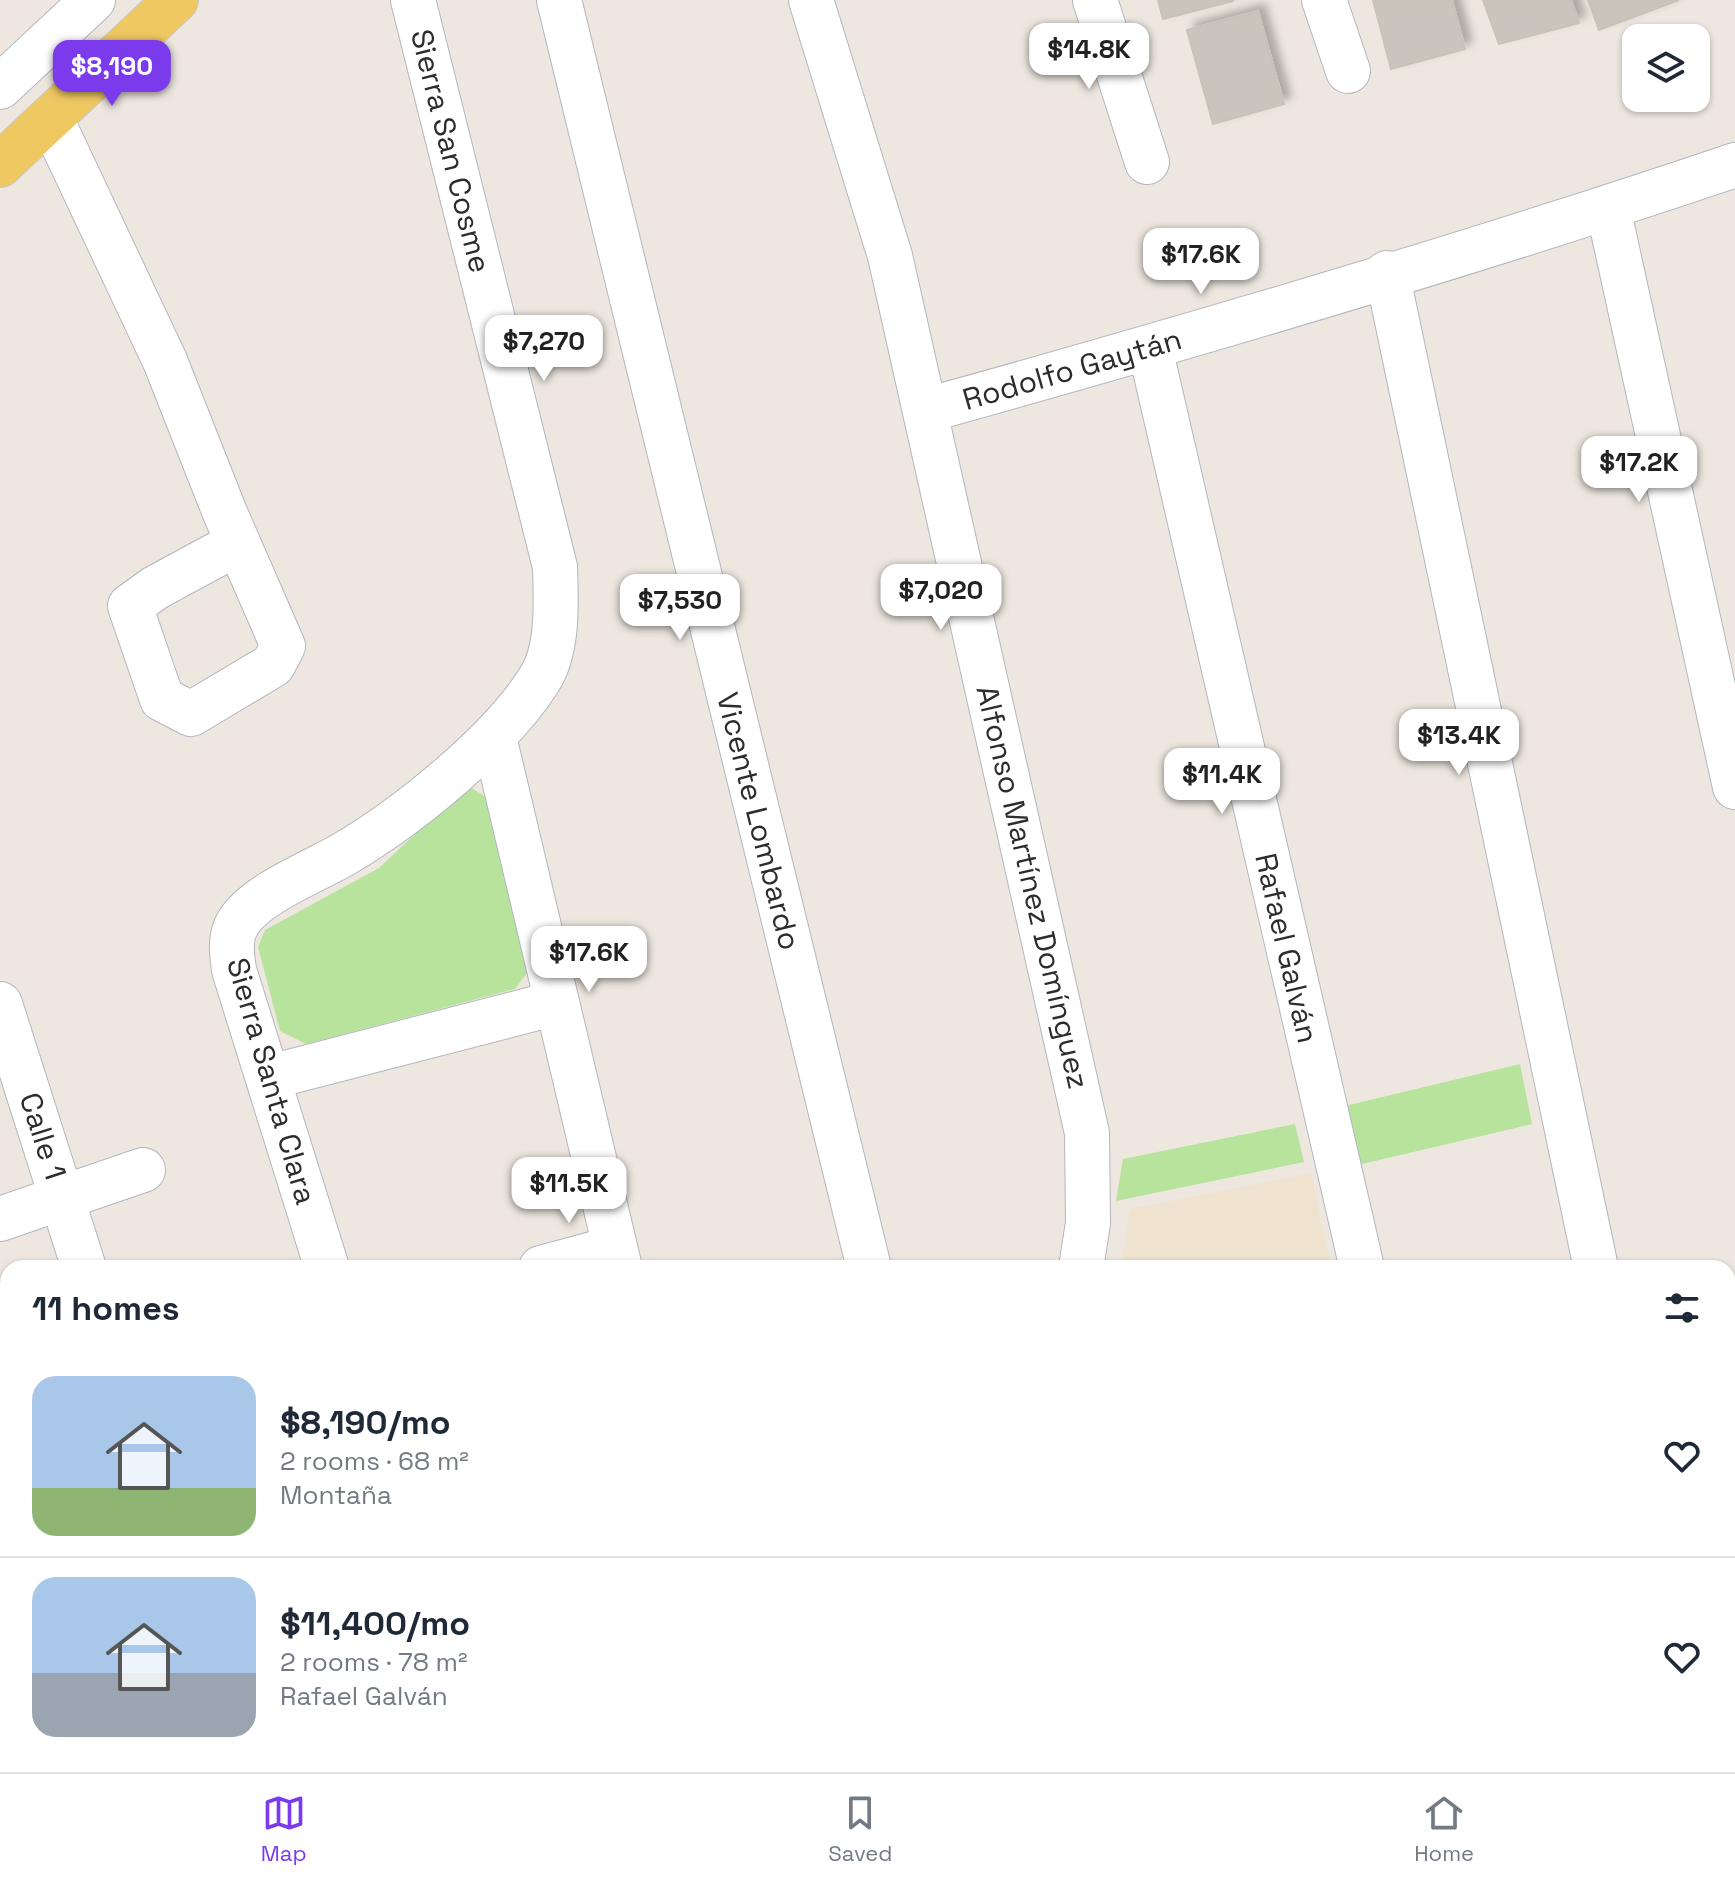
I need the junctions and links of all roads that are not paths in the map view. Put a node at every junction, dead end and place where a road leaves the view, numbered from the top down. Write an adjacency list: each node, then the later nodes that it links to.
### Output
1 (176, 0): 10 (main road)
2 (559, 0): 30 (street, Vicente Lombardo)
3 (811, 0): 17 (street, Alfonso Martínez Domínguez)
4 (1095, 0): 11 (street)
5 (1324, 0): 8 (street)
6 (413, 1): 19 (street, Sierra San Cosme)
7 (68, 9): 9 (street)
8 (1348, 71)
9 (0, 87)
10 (51, 119): 12 (main road); 18 (street)
11 (1147, 162)
12 (0, 165)
13 (1735, 165): 14 (street, Rodolfo Gaytán)
14 (1608, 208): 15 (street, Rodolfo Gaytán); 20 (street)
15 (1387, 273): 16 (street, Rodolfo Gaytán); 33 (street)
16 (1150, 348): 17 (street, Rodolfo Gaytán); 32 (street, Rafael Galván)
17 (927, 410): 31 (street, Alfonso Martínez Domínguez)
18 (238, 543)
19 (494, 737): 21 (street); 23 (street, Sierra Santa Clara)
20 (1735, 787)
21 (556, 1003): 23 (street); 27 (street)
22 (0, 1004): 25 (street, Calle 1)
23 (270, 1077): 29 (street, Sierra Santa Clara)
24 (143, 1170): 25 (street)
25 (64, 1199): 26 (street); 28 (street, Calle 1)
26 (0, 1219)
27 (617, 1258)
28 (82, 1260)
29 (325, 1260)
30 (867, 1260)
31 (1082, 1260)
32 (1360, 1260)
33 (1594, 1260)

